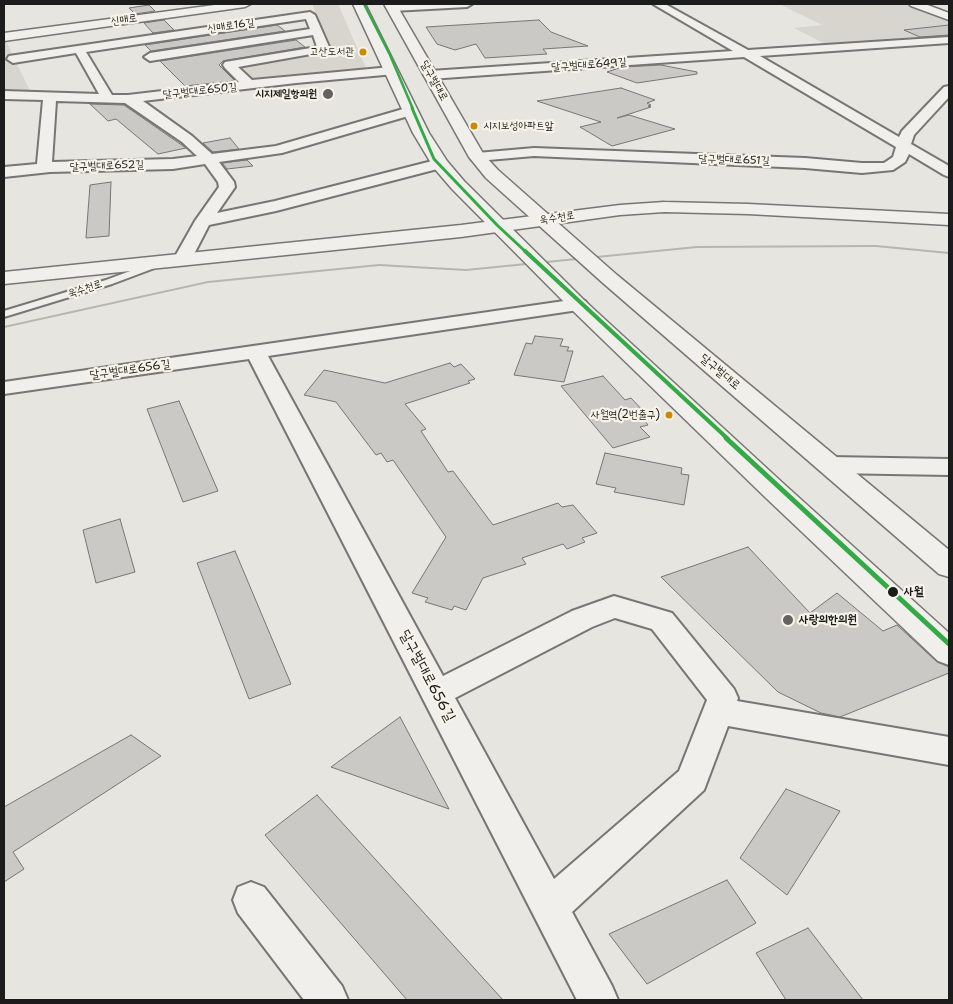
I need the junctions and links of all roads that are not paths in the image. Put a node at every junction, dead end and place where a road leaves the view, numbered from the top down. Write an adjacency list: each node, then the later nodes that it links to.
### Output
1 (245, 4): 9 (main road, 신매로)
2 (359, 4): 16 (main road)
3 (467, 4): 6 (street)
4 (658, 4): 13 (street)
5 (916, 4): 7 (main road)
6 (392, 6): 17 (main road, 달구벌대로)
7 (949, 17)
8 (316, 31): 10 (street, 신매로16길); 14 (street, 신매로16길); 18 (street)
9 (4, 37): 15 (street)
10 (135, 40): 12 (street, 신매로16길); 14 (street)
11 (949, 40): 13 (street, 달구벌대로649길)
12 (79, 49): 15 (street, 신매로16길); 24 (street)
13 (748, 55): 17 (street, 달구벌대로649길); 27 (street)
14 (150, 56): 20 (street)
15 (13, 59): 22 (street)
16 (391, 71): 18 (street, 달구벌대로650길); 26 (main road)
17 (430, 74): 28 (main road, 달구벌대로)
18 (250, 85): 20 (street, 달구벌대로650길)
19 (949, 90): 27 (street, 달구벌대로651길)
20 (184, 93): 25 (street, 달구벌대로650길)
21 (4, 95): 22 (street, 달구벌대로650길)
22 (32, 95): 23 (street, 달구벌대로650길)
23 (50, 96): 24 (street, 달구벌대로650길); 31 (street)
24 (108, 98): 25 (street, 달구벌대로650길)
25 (128, 98): 29 (street, 달구벌대로650길)
26 (410, 111): 29 (street, 달구벌대로652길); 30 (main road)
27 (905, 147): 28 (street, 달구벌대로651길); 33 (street)
28 (477, 157): 34 (main road, 달구벌대로)
29 (210, 160): 31 (street, 달구벌대로652길); 36 (street)
30 (440, 164): 36 (street); 37 (main road)
31 (44, 168): 32 (street, 달구벌대로652길)
32 (4, 172)
33 (949, 172)
34 (543, 220): 35 (main road, 욱수천로); 37 (main road, 욱수천로); 44 (main road, 달구벌대로)
35 (949, 220)
36 (203, 221): 38 (street)
37 (498, 226): 38 (main road, 욱수천로); 40 (main road)
38 (174, 260): 39 (main road, 욱수천로); 41 (lane, 욱수천로)
39 (4, 278)
40 (570, 297): 42 (street, 달구벌대로656길); 47 (main road)
41 (4, 314)
42 (256, 352): 43 (street, 달구벌대로656길); 48 (street, 달구벌대로656길)
43 (4, 388)
44 (830, 465): 45 (street); 46 (main road, 달구벌대로)
45 (949, 467)
46 (949, 566)
47 (949, 652)
48 (436, 694): 49 (street); 52 (street, 달구벌대로656길)
49 (718, 712): 50 (street); 52 (street)
50 (949, 751)
51 (251, 900): 53 (street)
52 (549, 908): 54 (street, 달구벌대로656길)
53 (328, 1000)
54 (598, 1000)

